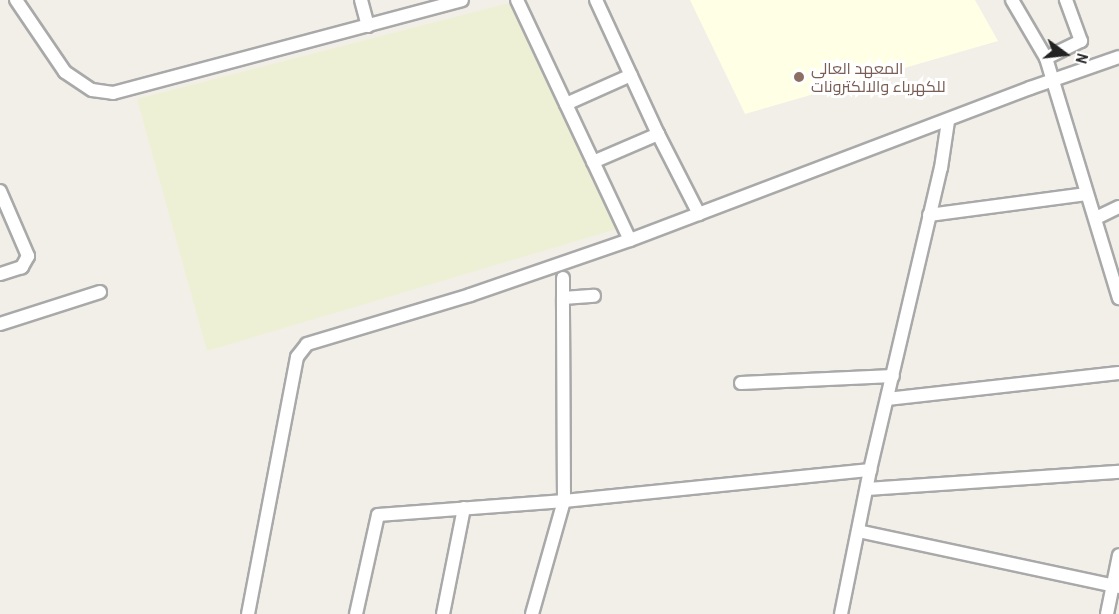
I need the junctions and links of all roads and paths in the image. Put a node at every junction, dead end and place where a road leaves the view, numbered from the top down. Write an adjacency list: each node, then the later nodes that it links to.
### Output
1 (16, 0): 9 (street)
2 (360, 0): 9 (street)
3 (462, 0): 8 (street)
4 (516, 0): 14 (street)
5 (596, 0): 12 (street)
6 (1012, 0): 11 (street)
7 (1066, 0): 11 (street)
8 (438, 3): 9 (street)
9 (368, 26)
10 (1119, 57): 13 (street)
11 (1046, 58): 13 (street)
12 (631, 75): 14 (street); 16 (street)
13 (1054, 80): 15 (street); 19 (street)
14 (566, 104): 17 (street)
15 (948, 121): 21 (street); 22 (street)
16 (658, 134): 17 (street); 21 (street)
17 (593, 162): 24 (street)
18 (0, 191): 25 (street)
19 (1087, 194): 22 (street); 23 (street)
20 (1119, 207): 23 (street)
21 (699, 214): 24 (street)
22 (929, 215): 33 (street)
23 (1096, 218): 30 (street)
24 (630, 240): 44 (street)
25 (0, 274)
26 (563, 278): 29 (street)
27 (100, 292): 31 (street)
28 (594, 296): 29 (street)
29 (563, 298): 39 (street)
30 (1119, 298)
31 (0, 324)
32 (1119, 373): 35 (street)
33 (893, 376): 34 (street); 35 (street)
34 (741, 382)
35 (887, 399): 36 (street)
36 (870, 470): 38 (street); 39 (street)
37 (1119, 472): 38 (street)
38 (867, 489): 41 (street)
39 (564, 501): 40 (street); 47 (street)
40 (464, 507): 45 (street); 46 (street)
41 (858, 531): 43 (street); 48 (street)
42 (1119, 555): 43 (street)
43 (1116, 586): 49 (street)
44 (248, 614)
45 (356, 614)
46 (443, 614)
47 (532, 614)
48 (841, 614)
49 (1107, 614)

